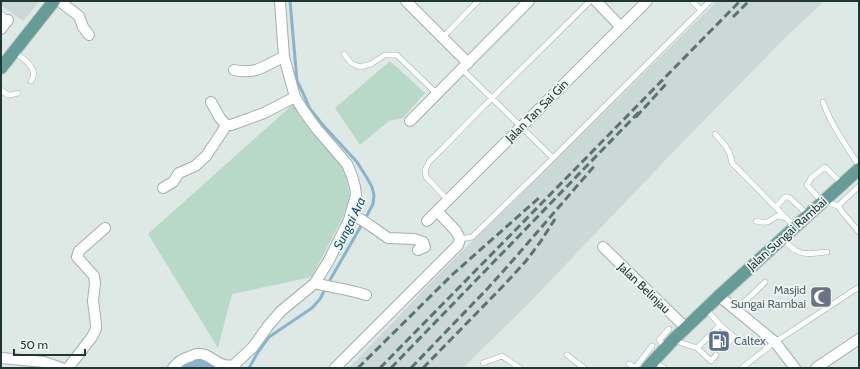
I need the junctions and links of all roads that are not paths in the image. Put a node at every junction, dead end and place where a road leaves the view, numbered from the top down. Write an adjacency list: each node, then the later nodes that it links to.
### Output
1 (54, 1): 18 (main road)
2 (59, 1): 16 (street)
3 (280, 1): 20 (street)
4 (478, 1): 17 (lane)
5 (529, 1): 21 (street)
6 (590, 1): 29 (lane)
7 (596, 1): 14 (street)
8 (647, 1): 14 (street, Jalan Tan Sai Gin)
9 (692, 1): 12 (lane)
10 (710, 1): 12 (lane)
11 (411, 3): 17 (street)
12 (701, 10): 36 (lane)
13 (5, 17): 15 (street)
14 (621, 26): 34 (street, Jalan Tan Sai Gin)
15 (1, 29)
16 (89, 35)
17 (442, 38): 21 (street)
18 (14, 51): 22 (main road); 24 (lane)
19 (344, 54): 27 (lane)
20 (284, 56): 23 (street); 28 (street)
21 (465, 66): 27 (street); 29 (lane)
22 (1, 68)
23 (234, 70)
24 (31, 81)
25 (1, 90): 26 (lane)
26 (18, 93)
27 (437, 94): 32 (street)
28 (295, 97): 33 (street); 46 (street)
29 (492, 98): 34 (lane); 41 (lane)
30 (211, 102): 33 (street)
31 (823, 102): 37 (lane)
32 (410, 121)
33 (226, 125): 40 (street)
34 (521, 127): 36 (lane); 41 (street, Jalan Tan Sai Gin)
35 (715, 134): 44 (lane)
36 (553, 158): 55 (lane)
37 (858, 171): 38 (main road, Jalan Sungai Rambai)
38 (842, 184): 42 (main road, Jalan Sungai Rambai); 42 (lane)
39 (859, 186): 43 (lane)
40 (163, 188)
41 (448, 200): 45 (street, Jalan Tan Sai Gin)
42 (822, 201): 43 (lane); 47 (main road, Jalan Sungai Rambai)
43 (838, 206): 53 (lane)
44 (776, 207): 47 (lane); 48 (lane)
45 (437, 211): 49 (street, Jalan Tan Sai Gin); 55 (street)
46 (353, 214): 57 (street); 60 (street)
47 (808, 215): 51 (main road, Jalan Sungai Rambai)
48 (786, 218): 50 (lane); 51 (lane)
49 (427, 221)
50 (756, 221)
51 (795, 226): 54 (main road, Jalan Sungai Rambai)
52 (105, 228): 80 (street)
53 (859, 232)
54 (783, 238): 58 (lane); 63 (main road, Jalan Sungai Rambai)
55 (460, 239): 82 (street)
56 (603, 247): 67 (street, Jalan Belinjau)
57 (418, 250)
58 (827, 252)
59 (765, 282): 65 (lane)
60 (317, 284): 62 (street); 81 (street)
61 (859, 287): 70 (lane)
62 (366, 296)
63 (719, 296): 64 (main road, Jalan Sungai Rambai); 65 (street)
64 (706, 309): 66 (lane); 67 (main road, Jalan Sungai Rambai)
65 (736, 310): 70 (street)
66 (720, 325): 72 (lane); 73 (lane)
67 (686, 328): 68 (main road, Jalan Sungai Rambai)
68 (670, 339): 73 (lane); 78 (main road, Jalan Sungai Rambai)
69 (859, 339): 89 (street)
70 (775, 342): 87 (lane); 88 (street)
71 (652, 346): 78 (lane)
72 (725, 346)
73 (696, 348): 75 (lane)
74 (567, 355): 85 (lane)
75 (716, 355)
76 (1, 358): 79 (street)
77 (629, 364): 78 (lane)
78 (644, 366): 86 (lane)
79 (61, 368)
80 (68, 368)
81 (173, 368)
82 (335, 368)
83 (489, 368): 84 (lane)
84 (520, 368)
85 (584, 368)
86 (664, 368)
87 (742, 368)
88 (795, 368)
89 (816, 368)

